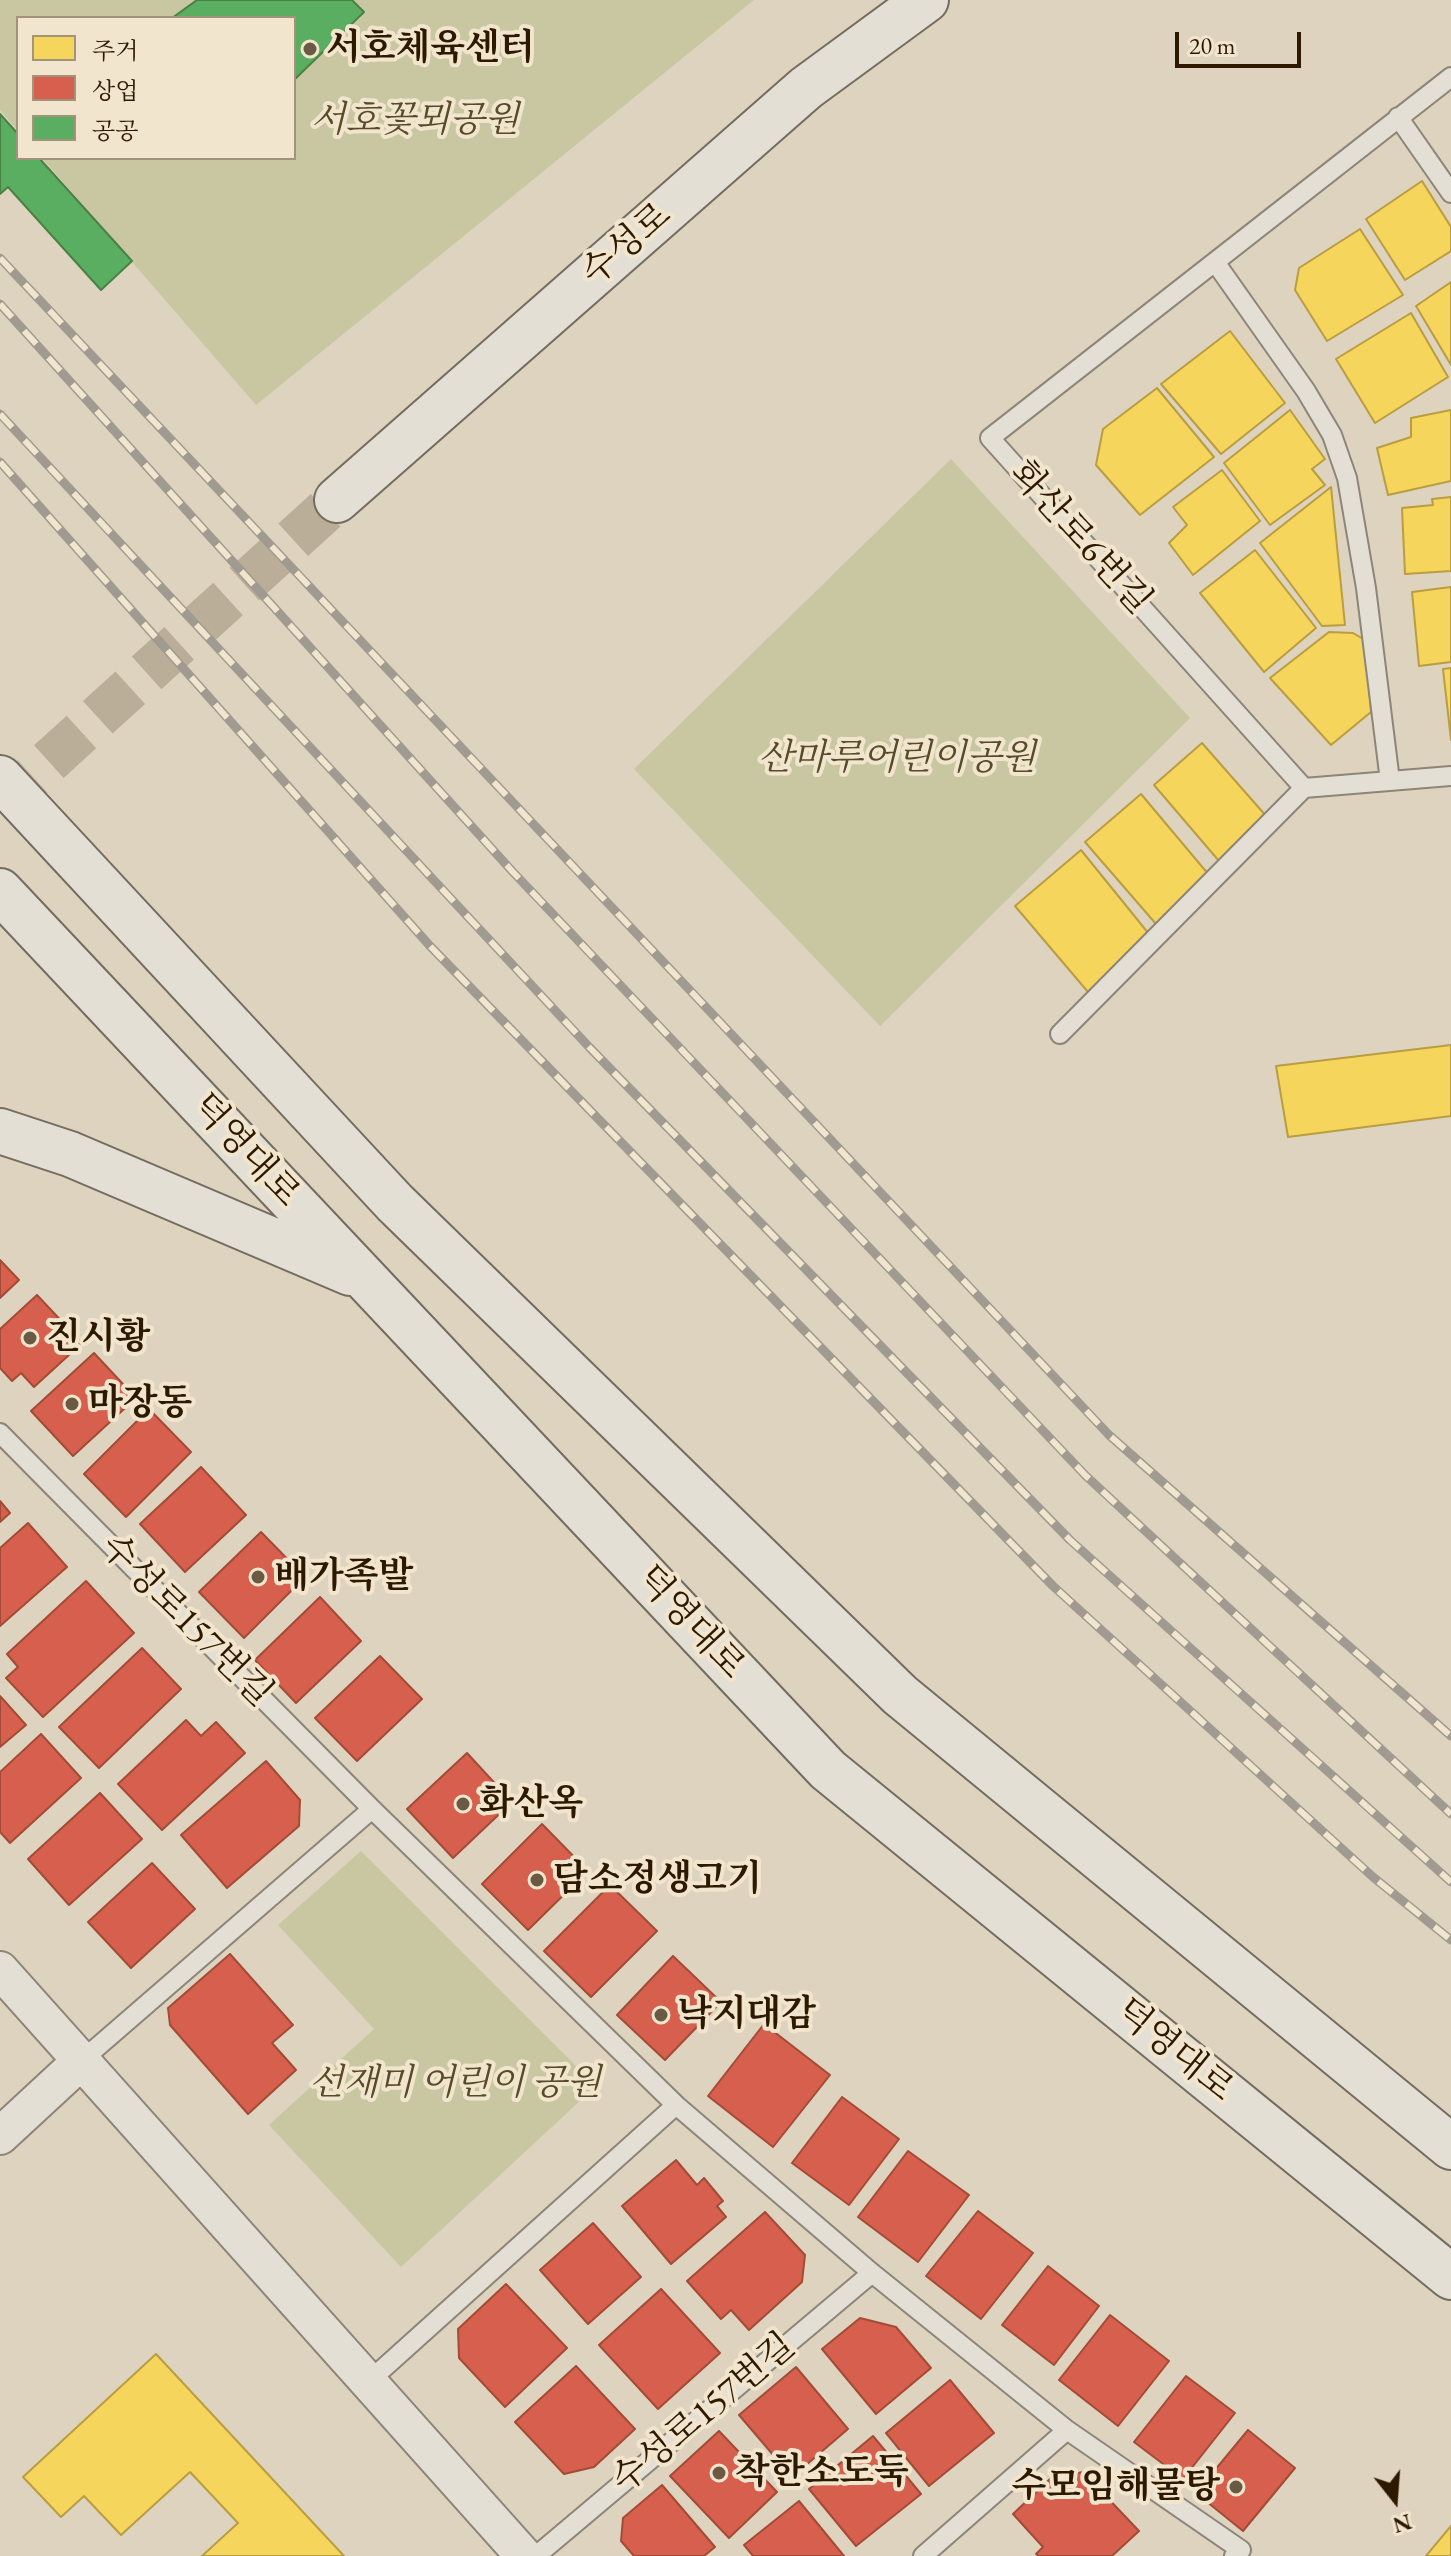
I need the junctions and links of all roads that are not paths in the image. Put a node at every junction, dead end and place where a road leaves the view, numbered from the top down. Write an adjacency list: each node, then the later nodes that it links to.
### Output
1 (926, 0): 6 (main road, 수성로)
2 (1451, 77): 3 (lane, 화산로6번길)
3 (1398, 117): 4 (lane); 5 (lane, 화산로6번길)
4 (1451, 193)
5 (1215, 262): 9 (lane); 10 (lane, 화산로6번길)
6 (337, 500)
7 (1451, 776): 9 (lane)
8 (0, 778): 21 (main road, 덕영대로)
9 (1390, 781): 10 (lane)
10 (1304, 788): 12 (lane)
11 (0, 891): 14 (main road, 덕영대로)
12 (1060, 1034)
13 (0, 1131): 14 (main road)
14 (367, 1281): 23 (main road, 덕영대로)
15 (0, 1433): 16 (lane, 수성로157번길)
16 (372, 1809): 18 (lane); 19 (lane, 수성로157번길)
17 (0, 1970): 18 (street)
18 (80, 2062): 20 (street); 24 (street)
19 (676, 2105): 22 (lane, 수성로157번길); 24 (lane)
20 (0, 2136)
21 (1451, 2147)
22 (872, 2273): 25 (lane, 수성로157번길); 27 (lane, 수성로157번길)
23 (1451, 2277)
24 (367, 2383): 26 (street)
25 (1067, 2430): 28 (lane); 29 (lane, 수성로157번길)
26 (524, 2556)
27 (536, 2556)
28 (923, 2556)
29 (1234, 2556)

